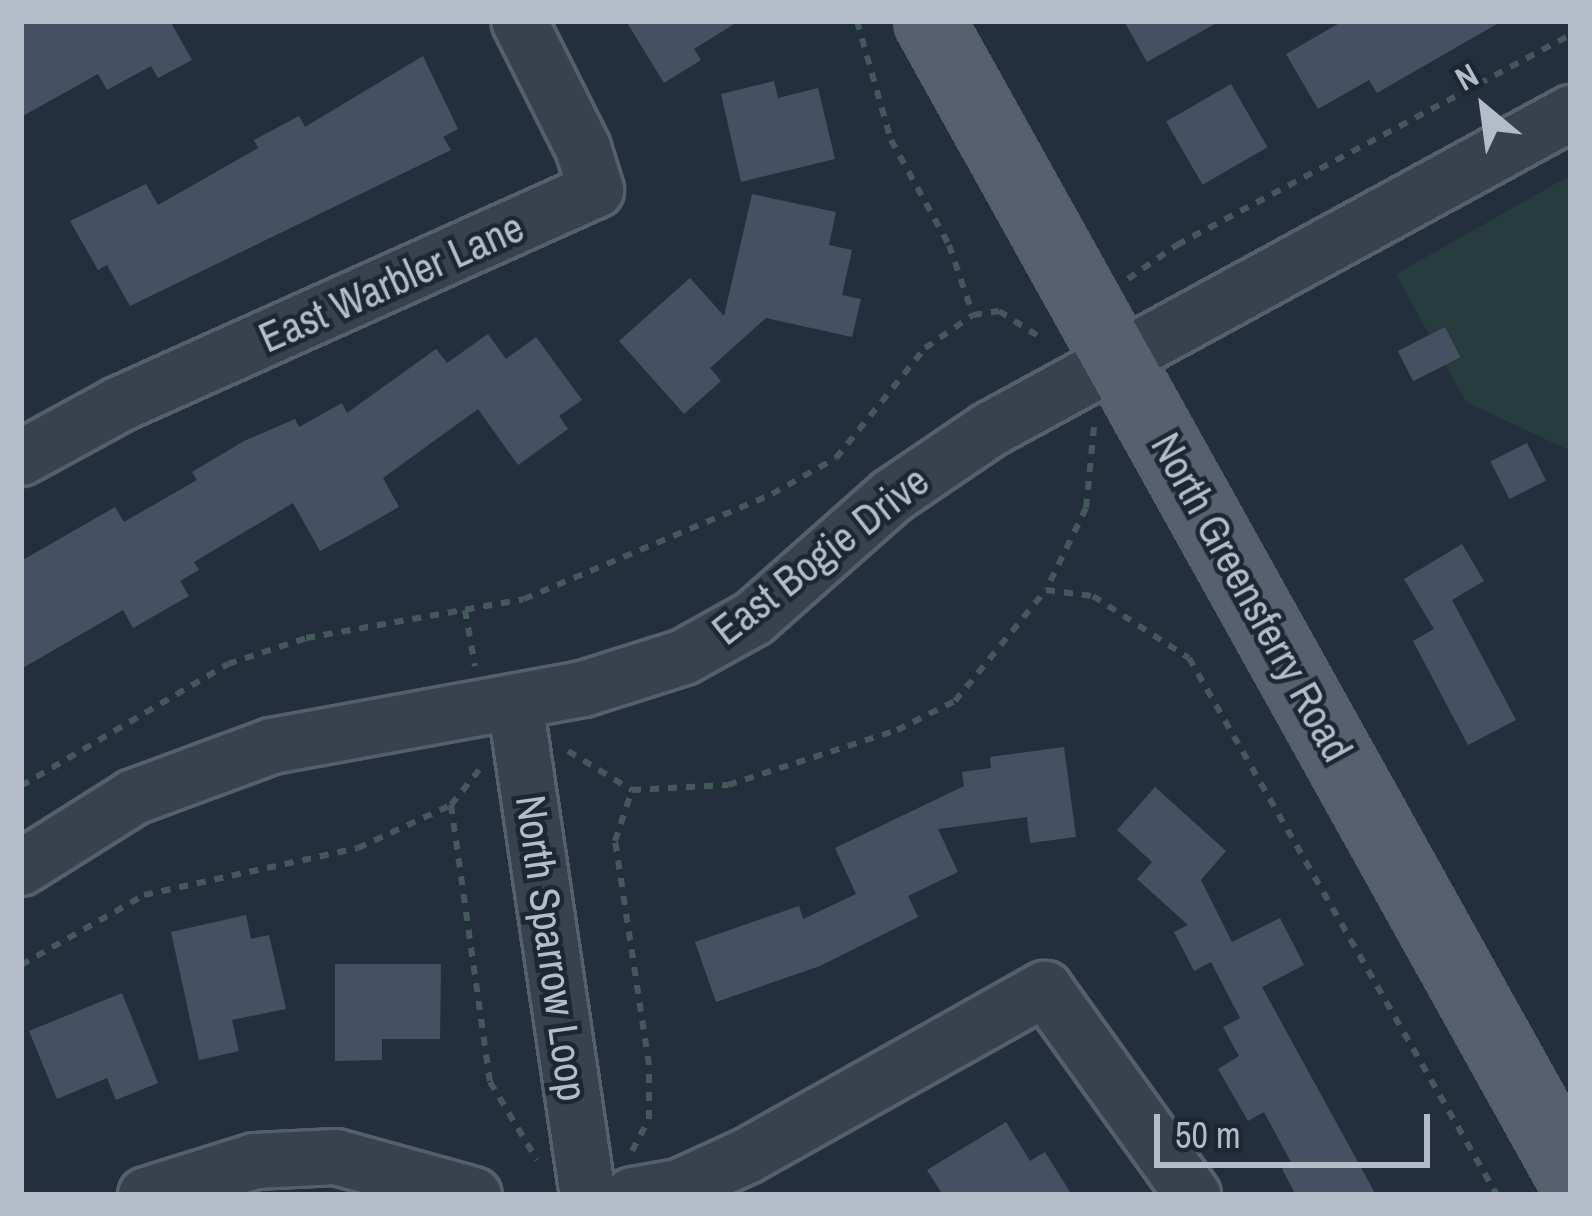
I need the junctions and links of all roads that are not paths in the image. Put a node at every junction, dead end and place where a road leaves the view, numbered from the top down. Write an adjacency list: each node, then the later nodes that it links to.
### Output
1 (519, 21): 5 (street, East Warbler Lane)
2 (929, 21): 4 (main road, North Greensferry Road)
3 (1571, 112): 4 (street, East Bogie Drive)
4 (1120, 358): 6 (street, East Bogie Drive); 9 (main road, North Greensferry Road)
5 (21, 458)
6 (515, 701): 7 (street, East Bogie Drive); 12 (street, North Sparrow Loop)
7 (21, 868)
8 (631, 1175): 13 (street)
9 (1571, 1175)
10 (146, 1195): 11 (street)
11 (474, 1195)
12 (588, 1195)
13 (1192, 1195)

